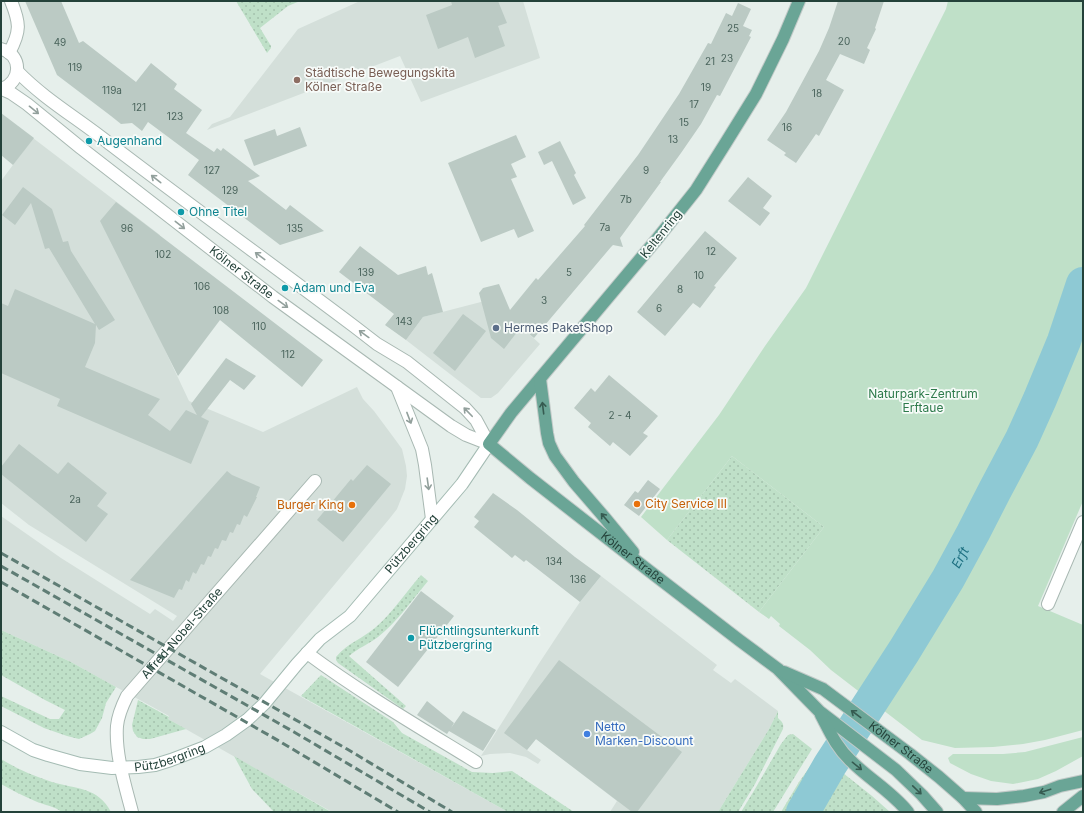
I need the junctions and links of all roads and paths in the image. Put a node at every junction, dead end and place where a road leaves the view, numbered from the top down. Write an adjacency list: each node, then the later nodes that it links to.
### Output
1 (10, 1): 3 (street)
2 (799, 1): 6 (main road, Keltenring)
3 (5, 51): 4 (street)
4 (17, 71): 5 (street); 8 (street, Kölner Straße, one-way to 4)
5 (1, 89): 7 (street, Kölner Straße, one-way to 7)
6 (540, 379): 8 (main road, Keltenring); 12 (main road, one-way to 6)
7 (397, 387): 8 (street, Kölner Straße); 10 (street, one-way to 10)
8 (489, 444): 10 (street, Pützbergring); 12 (main road, Kölner Straße)
9 (315, 481): 19 (street, Alfred-Nobel-Straße)
10 (432, 519): 14 (street, Pützbergring)
11 (1083, 522): 13 (street)
12 (648, 570): 15 (main road, Kölner Straße)
13 (1048, 604)
14 (307, 653): 18 (street); 19 (street, Pützbergring)
15 (778, 669): 16 (main road, Kölner Straße); 22 (main road, Kölner Straße, one-way to 15)
16 (816, 708): 24 (main road, one-way to 24); 25 (main road, Kölner Straße, one-way to 25)
17 (1, 732): 19 (street, Pützbergring)
18 (476, 762)
19 (121, 768): 23 (street, Alfred-Nobel-Straße)
20 (1083, 781): 22 (main road, one-way to 22)
21 (1083, 796): 27 (main road); 28 (main road)
22 (963, 798): 26 (main road, Kölner Straße)
23 (132, 812)
24 (908, 812)
25 (937, 812)
26 (976, 812)
27 (1063, 812)
28 (1076, 812)

